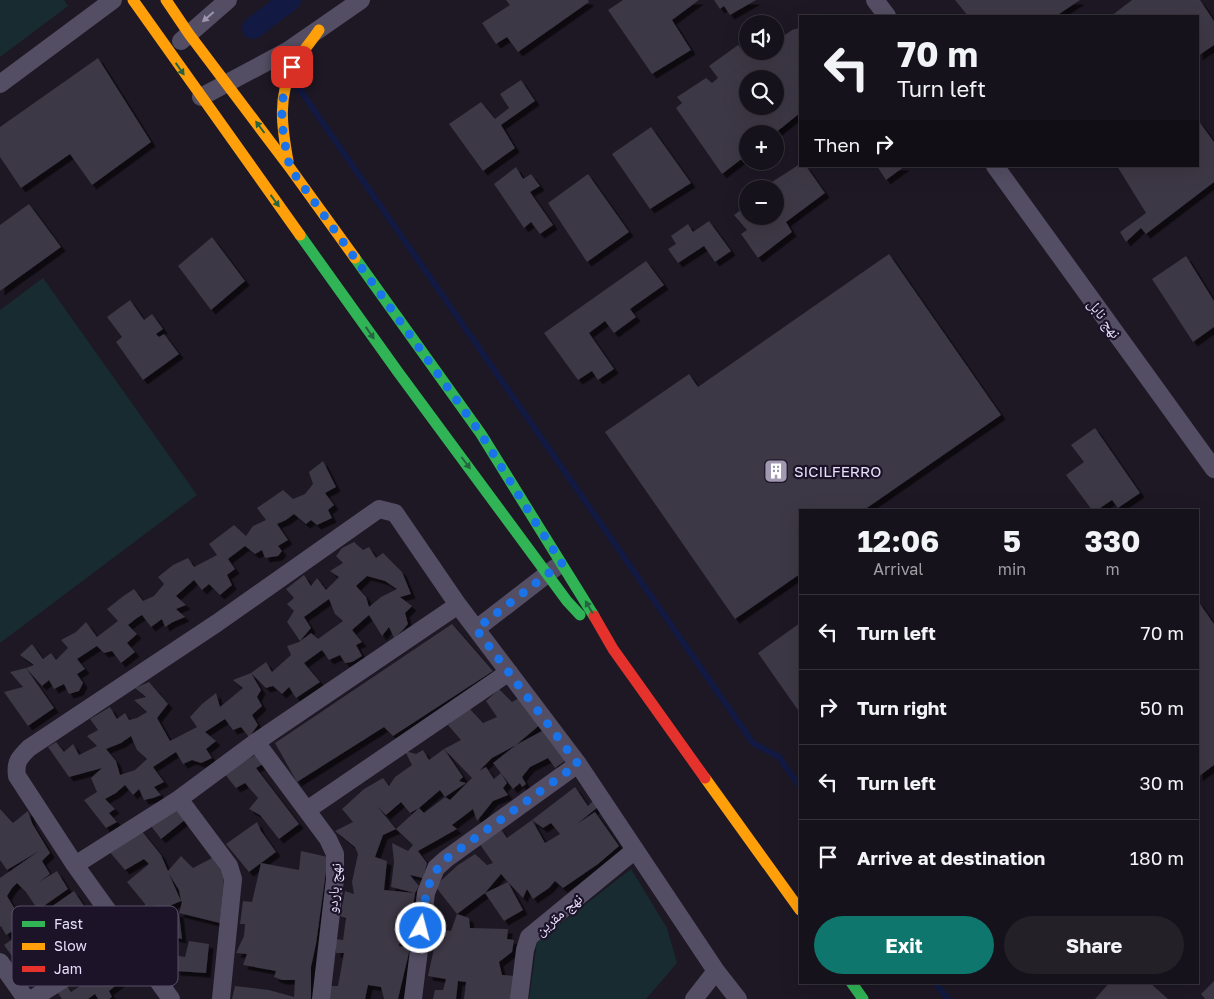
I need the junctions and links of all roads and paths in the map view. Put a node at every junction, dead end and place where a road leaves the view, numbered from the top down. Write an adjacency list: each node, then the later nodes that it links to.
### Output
1 (114, 0): 11 (street)
2 (133, 0): 10 (street)
3 (166, 0): 9 (street)
4 (228, 0): 9 (street, one-way to 9)
5 (361, 0): 8 (street)
6 (875, 0): 7 (street)
7 (886, 15)
8 (319, 30): 12 (street); 15 (street)
9 (189, 34): 10 (street); 12 (street)
10 (168, 51): 13 (street, one-way to 13)
11 (0, 84)
12 (227, 84): 13 (street); 15 (street, one-way to 12)
13 (201, 98): 18 (street, one-way to 18)
14 (996, 167): 16 (street, نهج نابل)
15 (290, 168): 17 (street)
16 (1214, 469)
17 (562, 563): 18 (street); 21 (street, one-way to 17)
18 (547, 575): 20 (street); 21 (street)
19 (458, 605): 20 (street); 23 (street); 28 (street)
20 (476, 629): 22 (street)
21 (614, 649): 30 (street)
22 (509, 672): 24 (street); 26 (street)
23 (256, 742): 25 (street); 26 (street, نهج باردو)
24 (578, 764): 27 (street); 43 (street)
25 (179, 799): 28 (street); 41 (street)
26 (307, 810): 42 (street, نهج باردو)
27 (635, 850): 32 (street); 44 (street, نهج مقرين)
28 (75, 865): 29 (street)
29 (105, 906)
30 (799, 909)
31 (0, 962): 33 (street)
32 (716, 971): 45 (street); 46 (street)
33 (12, 979)
34 (853, 984): 47 (street)
35 (17, 986): 38 (street)
36 (52, 986): 39 (street)
37 (162, 986): 40 (street)
38 (26, 999)
39 (32, 999)
40 (171, 999)
41 (221, 999)
42 (321, 999)
43 (412, 999)
44 (519, 999)
45 (694, 999)
46 (738, 999)
47 (863, 999)

